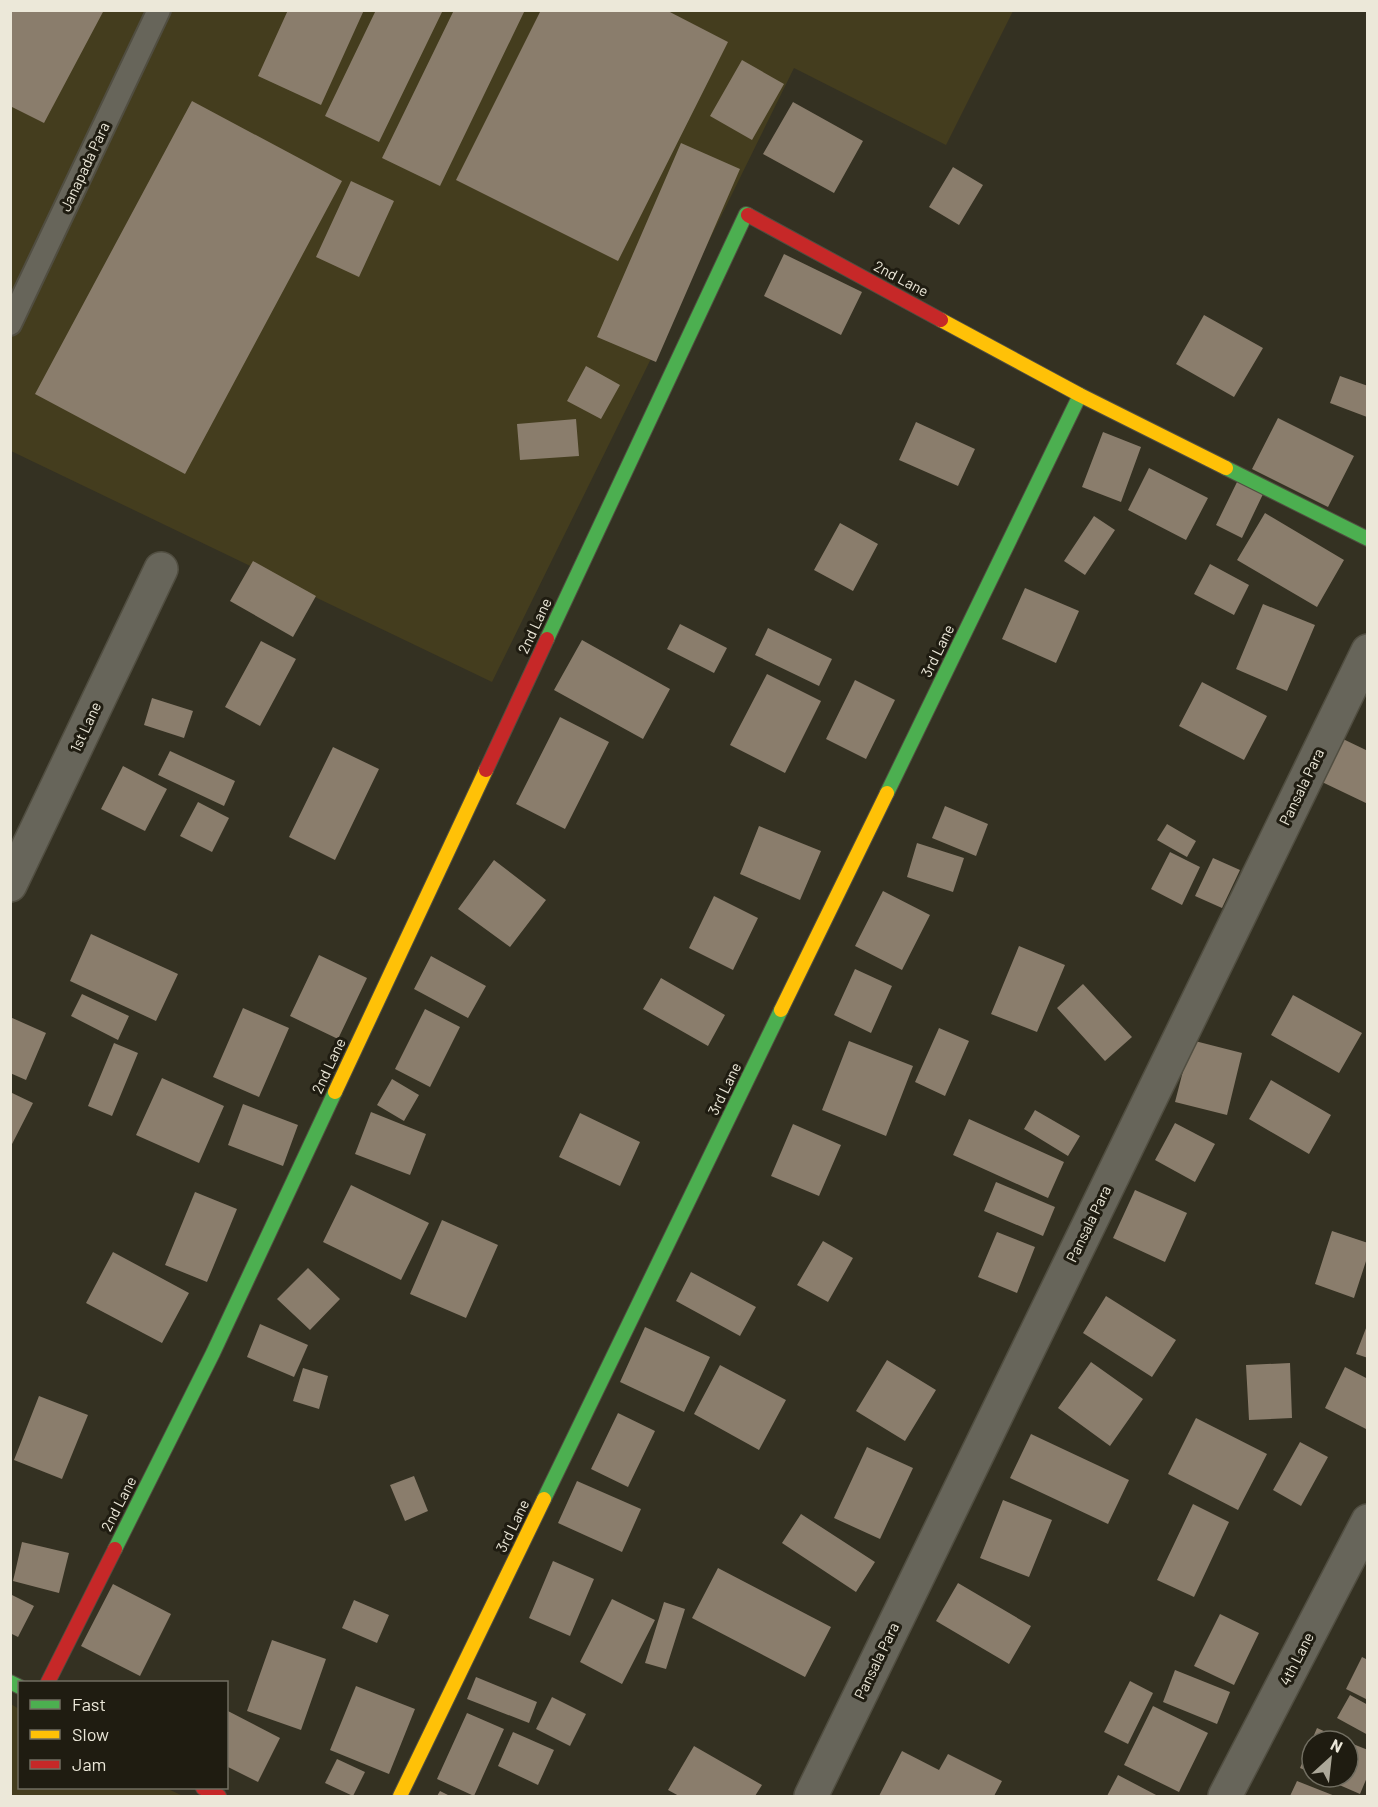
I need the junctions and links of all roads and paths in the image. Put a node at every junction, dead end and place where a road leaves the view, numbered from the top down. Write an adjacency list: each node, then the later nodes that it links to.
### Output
1 (159, 10): 2 (lane, Janapada Para)
2 (10, 324)
3 (1080, 395): 4 (street, 2nd Lane); 9 (street, 2nd Lane); 12 (street, 3rd Lane)
4 (1368, 539)
5 (160, 569): 7 (street, 1st Lane)
6 (1368, 651): 13 (street, Pansala Para)
7 (10, 885)
8 (1368, 1521): 14 (street, 4th Lane)
9 (49, 1681)
10 (205, 1789): 11 (street)
11 (219, 1797)
12 (400, 1797)
13 (811, 1797)
14 (1226, 1797)

